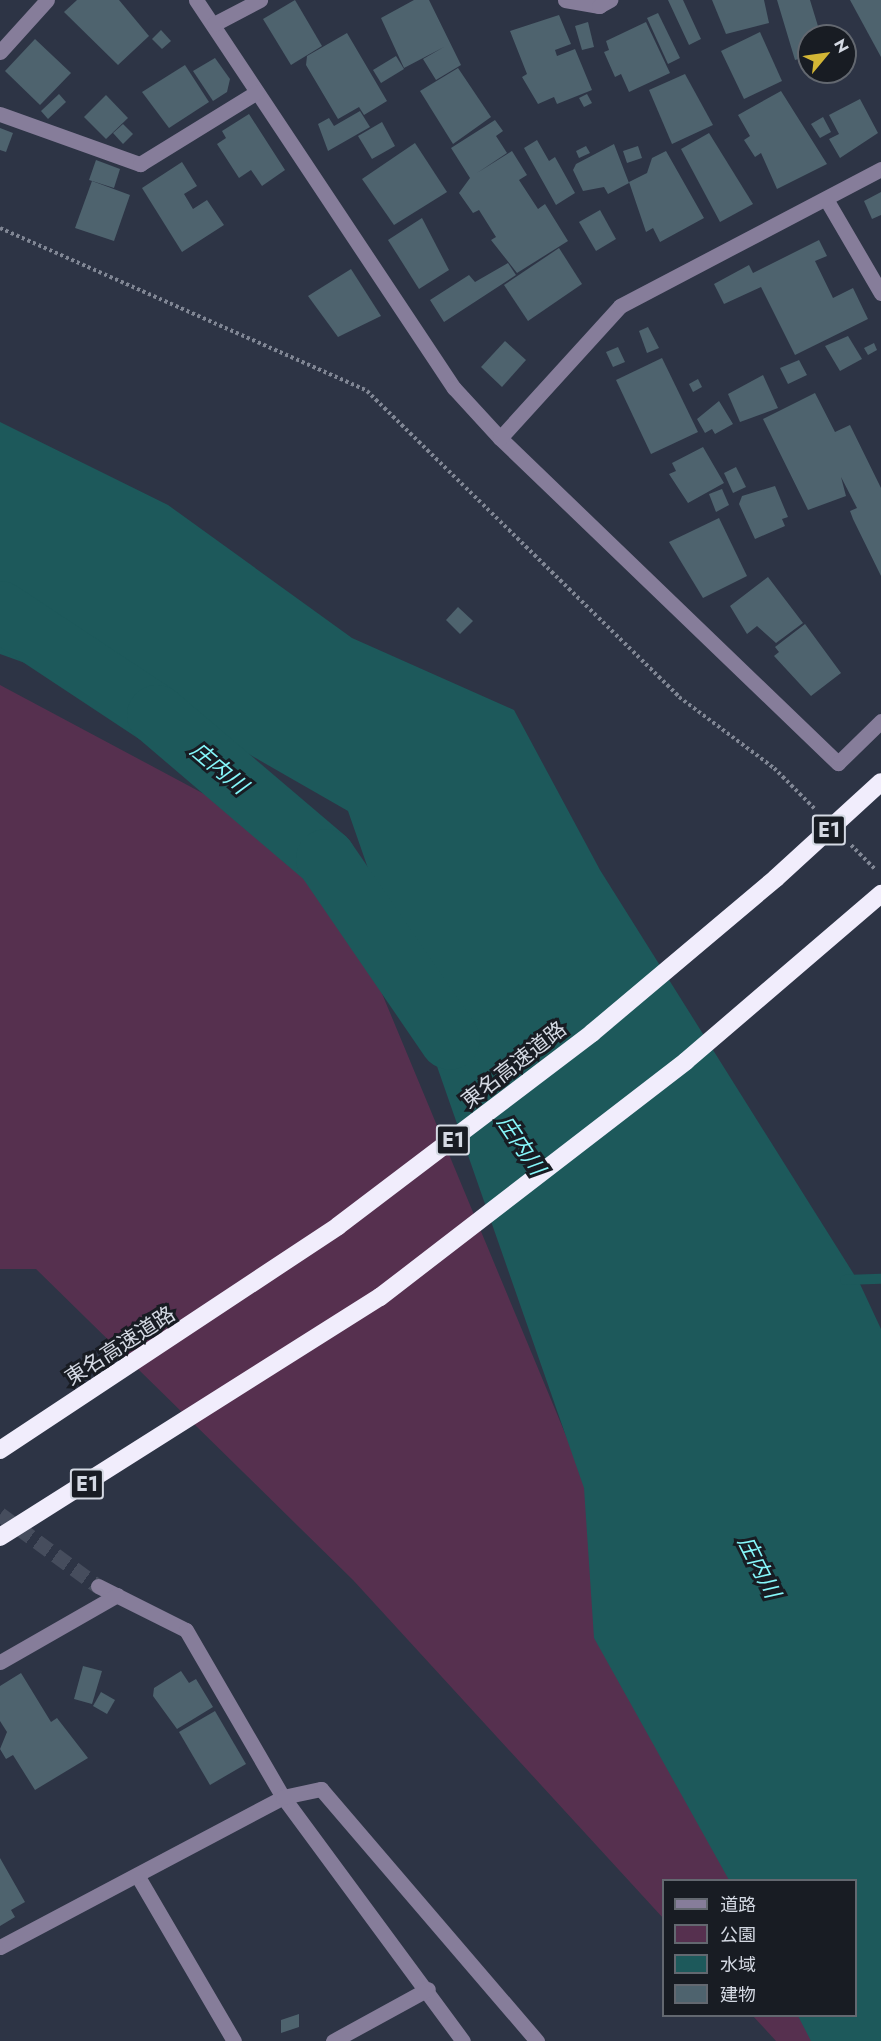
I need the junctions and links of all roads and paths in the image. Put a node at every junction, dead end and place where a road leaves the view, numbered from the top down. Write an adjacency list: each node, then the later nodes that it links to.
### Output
1 (47, 0): 7 (street)
2 (196, 0): 6 (street)
3 (260, 0): 6 (street)
4 (565, 0): 5 (street)
5 (610, 0)
6 (214, 24): 8 (street)
7 (0, 52)
8 (257, 93): 9 (street); 14 (street)
9 (0, 114)
10 (881, 169): 11 (street)
11 (826, 199): 13 (street); 14 (street)
12 (0, 228): 17 (path)
13 (881, 293)
14 (500, 438): 15 (street)
15 (881, 722)
16 (881, 782): 21 (highway, 東名高速道路 / E1, bridge)
17 (824, 817)
18 (848, 842): 19 (path)
19 (881, 875)
20 (881, 894): 22 (highway, E1)
21 (0, 1450)
22 (0, 1537)
23 (98, 1586): 24 (street)
24 (117, 1595): 25 (street); 26 (street)
25 (0, 1662)
26 (283, 1797): 27 (street); 29 (street); 33 (street)
27 (137, 1875): 28 (street); 30 (street)
28 (0, 1947)
29 (429, 1989): 31 (street); 32 (street)
30 (234, 2041)
31 (333, 2041)
32 (463, 2041)
33 (537, 2041)

